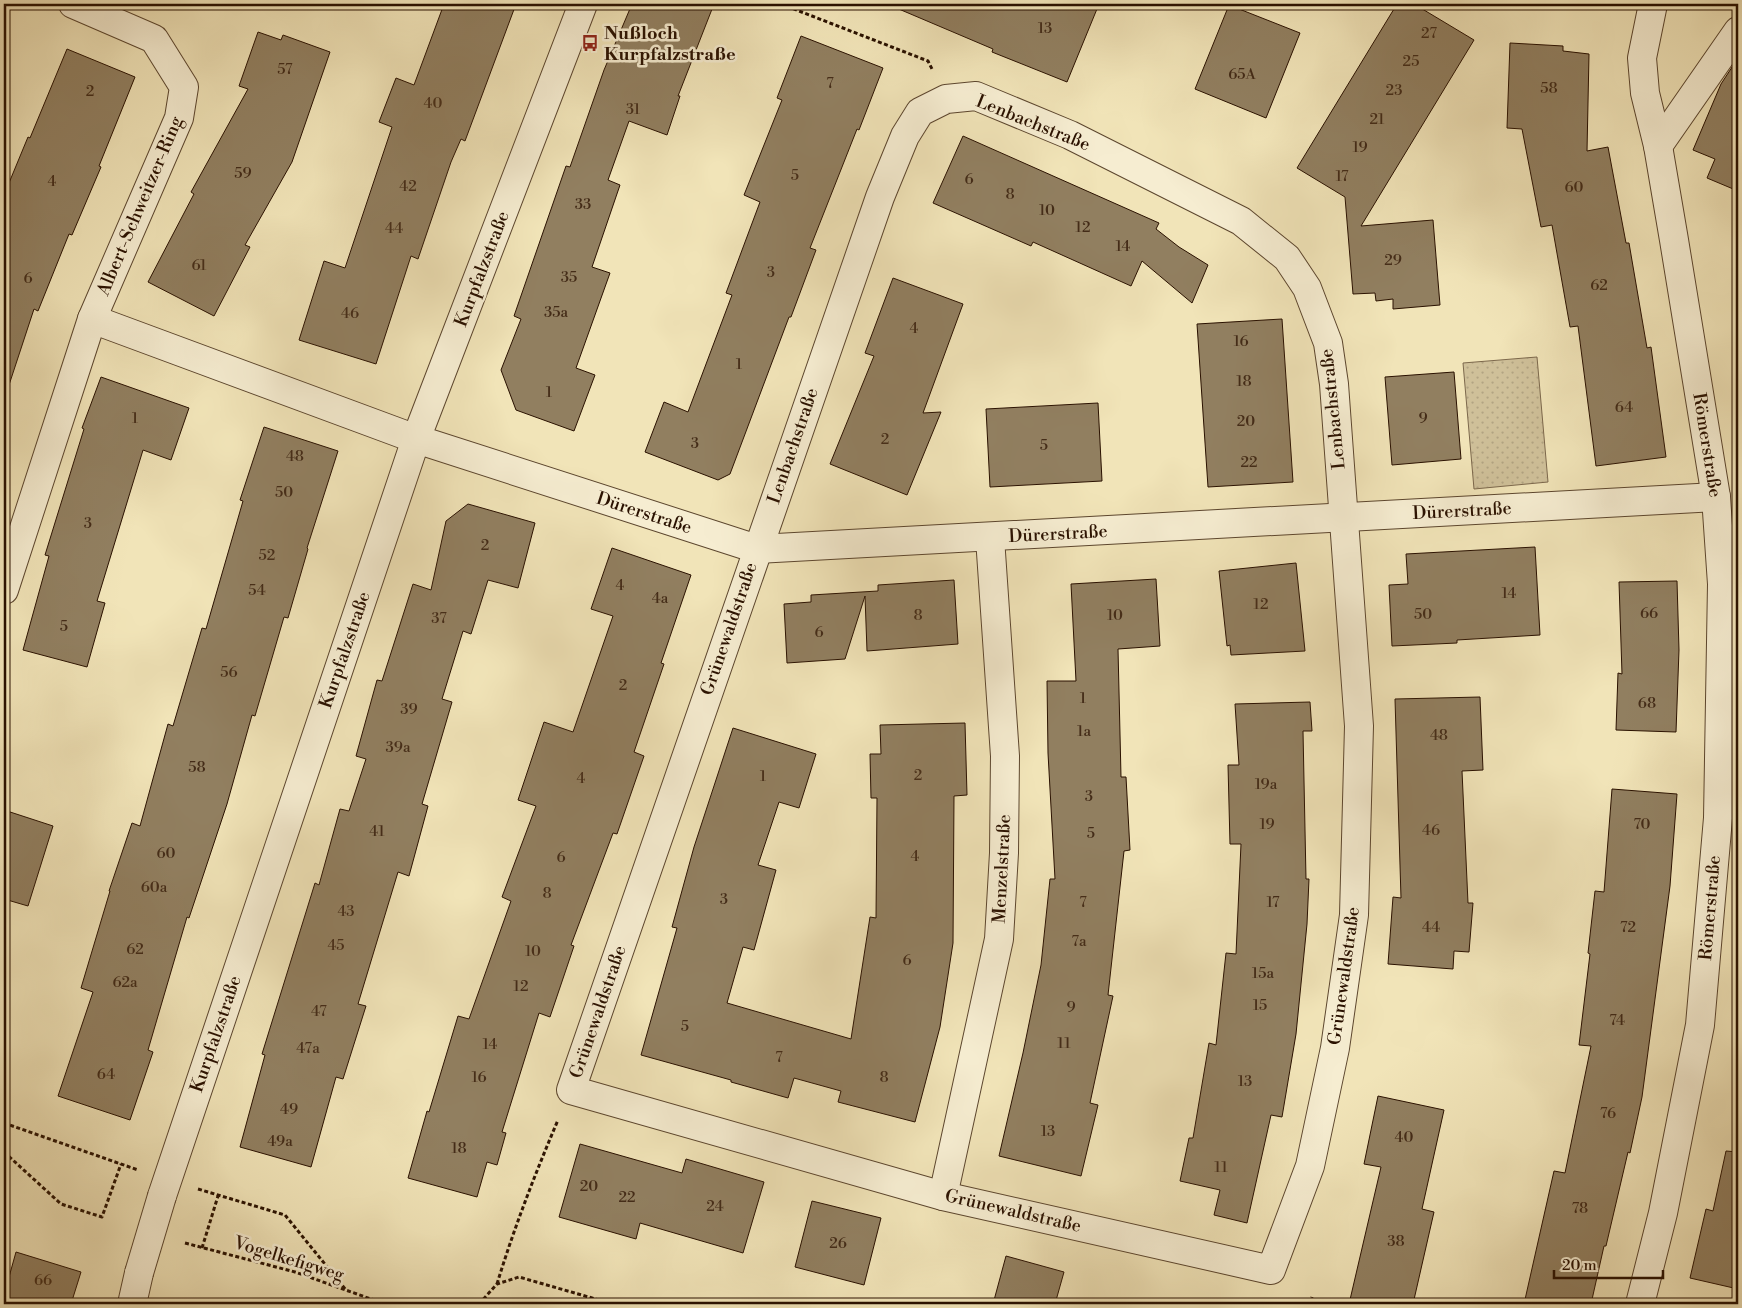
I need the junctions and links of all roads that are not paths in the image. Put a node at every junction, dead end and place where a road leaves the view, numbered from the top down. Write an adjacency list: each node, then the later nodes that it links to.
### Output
1 (72, 4): 6 (street, Albert-Schweitzer-Ring)
2 (583, 4): 7 (street, Kurpfalzstraße)
3 (1653, 4): 5 (street, Römerstraße)
4 (1738, 30): 5 (street)
5 (1658, 146): 8 (street, Römerstraße)
6 (92, 319): 7 (street, Albert-Schweitzer-Ring); 13 (street, Albert-Schweitzer-Ring)
7 (416, 439): 11 (street, Dürerstraße); 15 (street, Kurpfalzstraße, bridge)
8 (1716, 497): 9 (street, Dürerstraße); 12 (street, Römerstraße)
9 (1343, 517): 10 (street, Dürerstraße); 11 (street, Lenbachstraße); 14 (street, Grünewaldstraße)
10 (990, 538): 11 (street, Dürerstraße); 14 (street, Menzelstraße)
11 (757, 549): 14 (street, Grünewaldstraße)
12 (1730, 586): 16 (street, Römerstraße)
13 (4, 590)
14 (942, 1196)
15 (132, 1304)
16 (1640, 1304)

